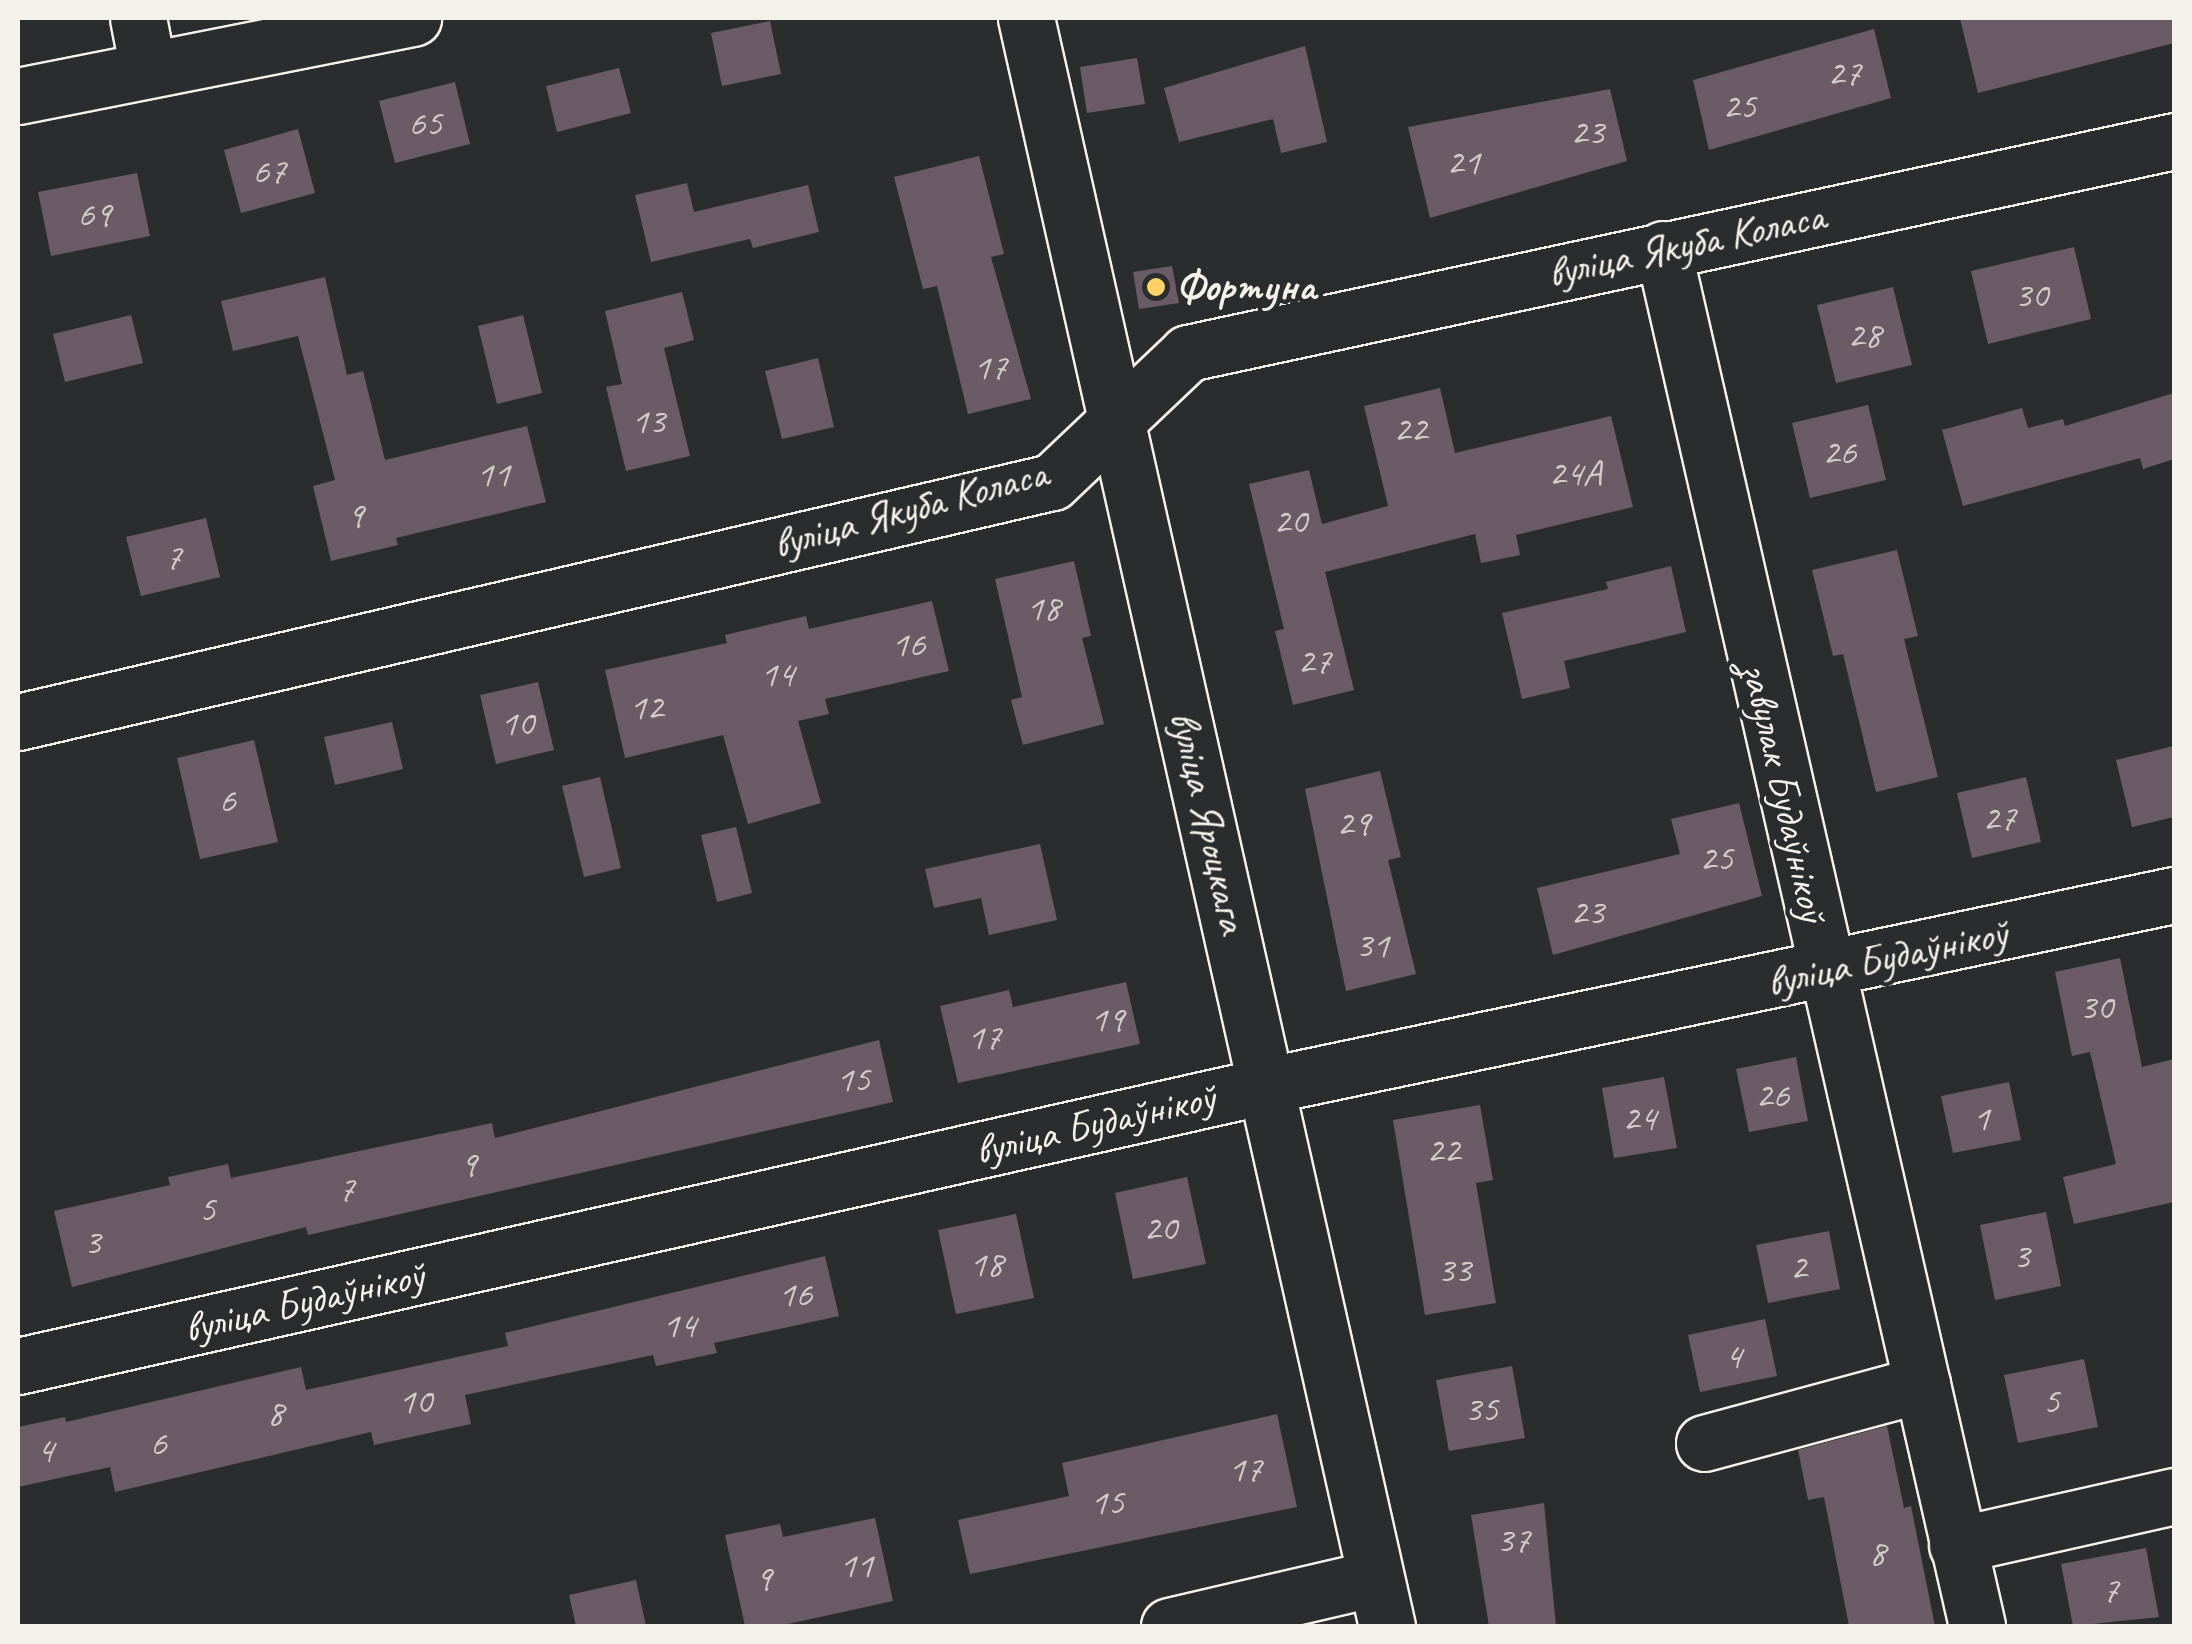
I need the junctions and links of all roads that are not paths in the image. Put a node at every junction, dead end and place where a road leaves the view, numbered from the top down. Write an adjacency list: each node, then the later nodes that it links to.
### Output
1 (413, 18): 3 (street)
2 (1026, 18): 7 (street, вуліца Яроцкага)
3 (143, 43): 4 (street)
4 (18, 96)
5 (2174, 141): 6 (street, вуліца Якуба Коласа)
6 (1664, 249): 7 (street, вуліца Якуба Коласа); 10 (street, завулак Будаўнікоў)
7 (1115, 420): 8 (street, вуліца Якуба Коласа); 11 (street, вуліца Яроцкага)
8 (18, 722)
9 (2174, 895): 10 (street, вуліца Будаўнікоў)
10 (1824, 972): 11 (street, вуліца Будаўнікоў); 13 (street, завулак Будаўнікоў)
11 (1269, 1084): 12 (street, вуліца Будаўнікоў); 17 (street, вуліца Яроцкага)
12 (18, 1366)
13 (1922, 1384): 14 (street); 16 (street, завулак Будаўнікоў)
14 (1704, 1443)
15 (2174, 1496): 16 (street)
16 (1958, 1546): 19 (street, завулак Будаўнікоў)
17 (1381, 1602): 18 (street)
18 (1169, 1626)
19 (1977, 1626)

